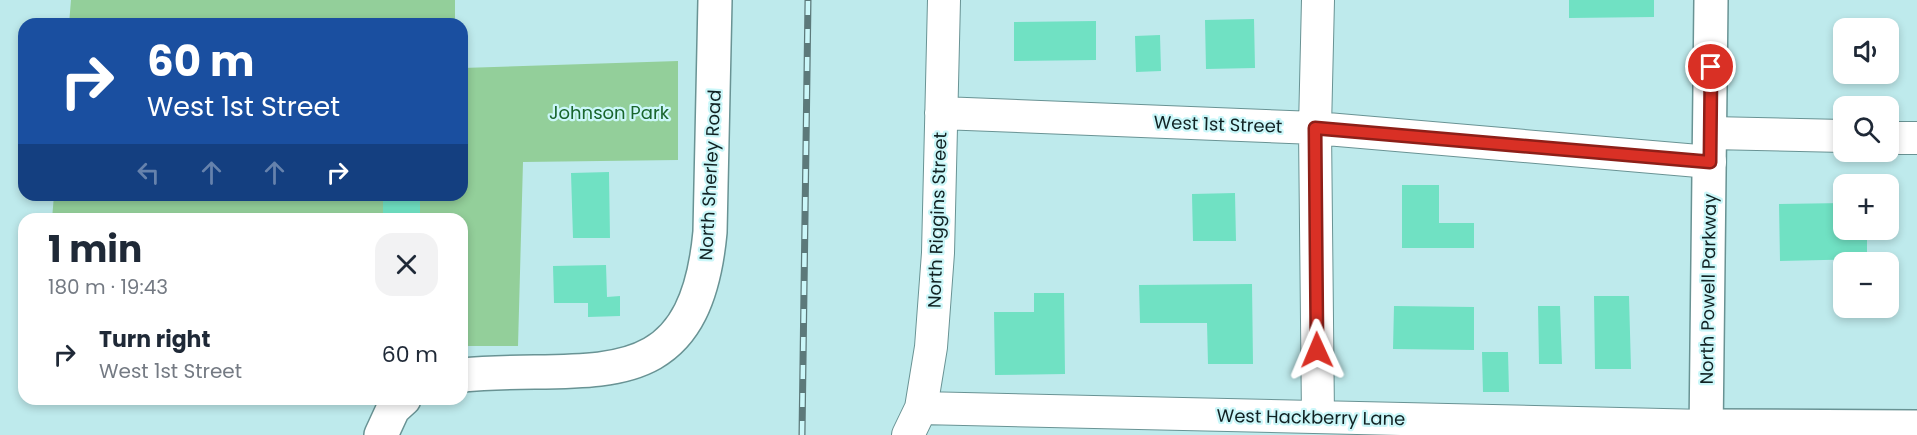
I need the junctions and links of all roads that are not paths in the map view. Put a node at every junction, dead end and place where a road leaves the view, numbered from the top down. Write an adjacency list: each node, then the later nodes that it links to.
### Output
1 (715, 0): 11 (main road, North Sherley Road)
2 (944, 0): 5 (street, North Riggins Street)
3 (1318, 0): 6 (street)
4 (1711, 0): 10 (main road, North Powell Parkway)
5 (941, 113): 6 (street, West 1st Street); 14 (street, North Riggins Street)
6 (1315, 128): 10 (street, West 1st Street); 13 (street)
7 (1833, 137): 10 (street, West 1st Street)
8 (1899, 138): 9 (street)
9 (1917, 138)
10 (1710, 147): 16 (main road, North Powell Parkway)
11 (468, 375)
12 (397, 405): 17 (main road)
13 (1318, 417): 14 (street, West Hackberry Lane); 16 (street, West Hackberry Lane)
14 (915, 421)
15 (1917, 427): 16 (main road, West Hackberry Lane)
16 (1706, 430)
17 (381, 435)

